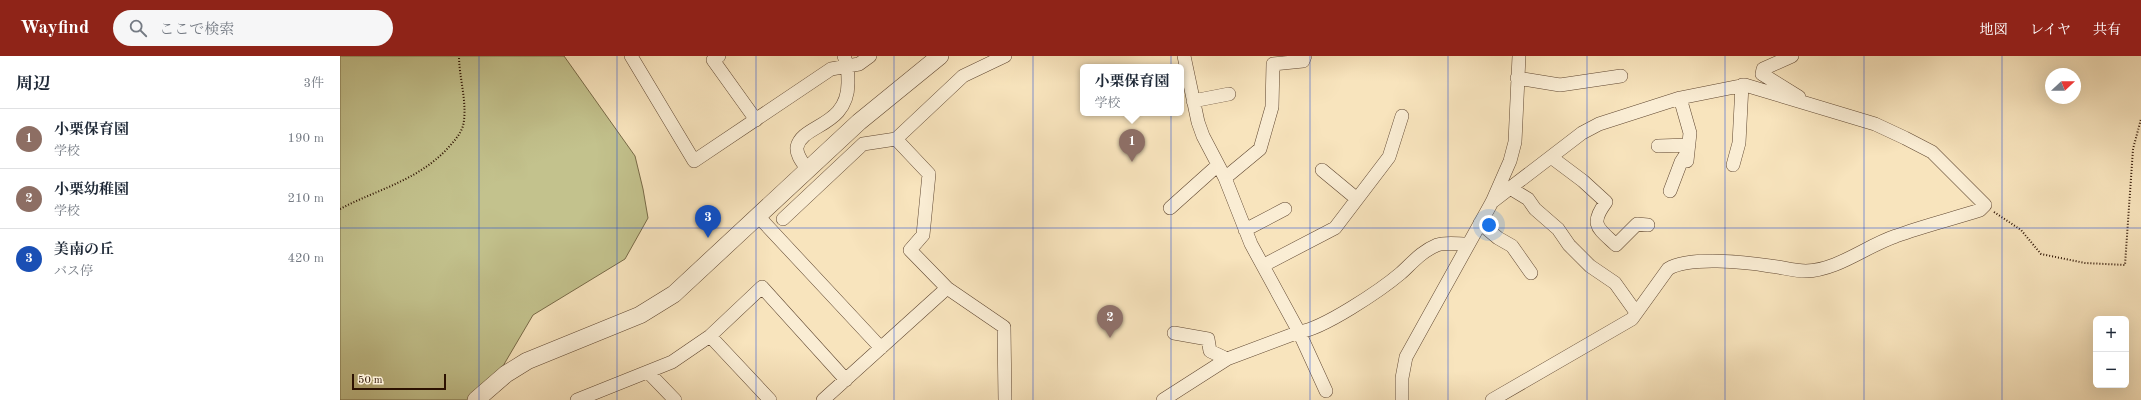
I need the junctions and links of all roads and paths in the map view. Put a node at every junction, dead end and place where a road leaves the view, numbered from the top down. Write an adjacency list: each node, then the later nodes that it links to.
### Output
1 (459, 56): 36 (path)
2 (719, 56): 21 (street)
3 (870, 56): 11 (street)
4 (940, 56): 28 (street)
5 (1005, 56): 22 (street)
6 (1184, 56): 17 (street)
7 (1305, 56): 30 (street)
8 (1519, 56): 13 (street)
9 (1792, 56): 18 (street)
10 (635, 57): 21 (street)
11 (846, 62): 21 (street); 28 (street)
12 (1621, 76): 13 (street)
13 (1517, 78): 34 (street)
14 (1742, 85): 16 (street); 18 (street); 27 (street)
15 (1229, 94): 17 (street)
16 (1680, 98): 24 (street); 25 (street)
17 (1194, 100): 26 (street)
18 (1805, 102): 35 (street)
19 (1402, 116): 33 (street)
20 (2141, 119): 35 (path)
21 (756, 120)
22 (896, 139): 40 (street); 47 (street)
23 (1658, 146): 24 (street)
24 (1688, 152): 32 (street)
25 (1551, 157): 31 (street); 42 (street)
26 (1218, 165): 30 (street); 37 (street)
27 (1733, 165)
28 (807, 169): 39 (street)
29 (1322, 170): 33 (street)
30 (1225, 178): 43 (street)
31 (1510, 188): 34 (street); 48 (street)
32 (1670, 191)
33 (1357, 199): 45 (street)
34 (1492, 202): 41 (street)
35 (1985, 205): 48 (street)
36 (340, 208)
37 (1170, 208)
38 (1285, 209): 43 (street)
39 (757, 215): 52 (street); 57 (street)
40 (783, 219)
41 (1480, 223): 44 (street); 46 (street)
42 (1648, 225)
43 (1245, 230): 45 (street)
44 (1467, 244): 49 (street); 64 (street)
45 (1264, 265): 49 (street)
46 (1532, 273)
47 (947, 288): 52 (street); 62 (street)
48 (1635, 311): 65 (street)
49 (1299, 332): 53 (street); 56 (street)
50 (1174, 333): 53 (street)
51 (710, 336): 54 (street); 55 (street); 60 (street)
52 (881, 348): 55 (street)
53 (1227, 359): 63 (street)
54 (648, 372): 58 (street); 59 (street)
55 (846, 380): 61 (street)
56 (1326, 392)
57 (476, 400)
58 (579, 400)
59 (675, 400)
60 (770, 400)
61 (823, 400)
62 (1005, 400)
63 (1163, 400)
64 (1402, 400)
65 (1492, 400)

